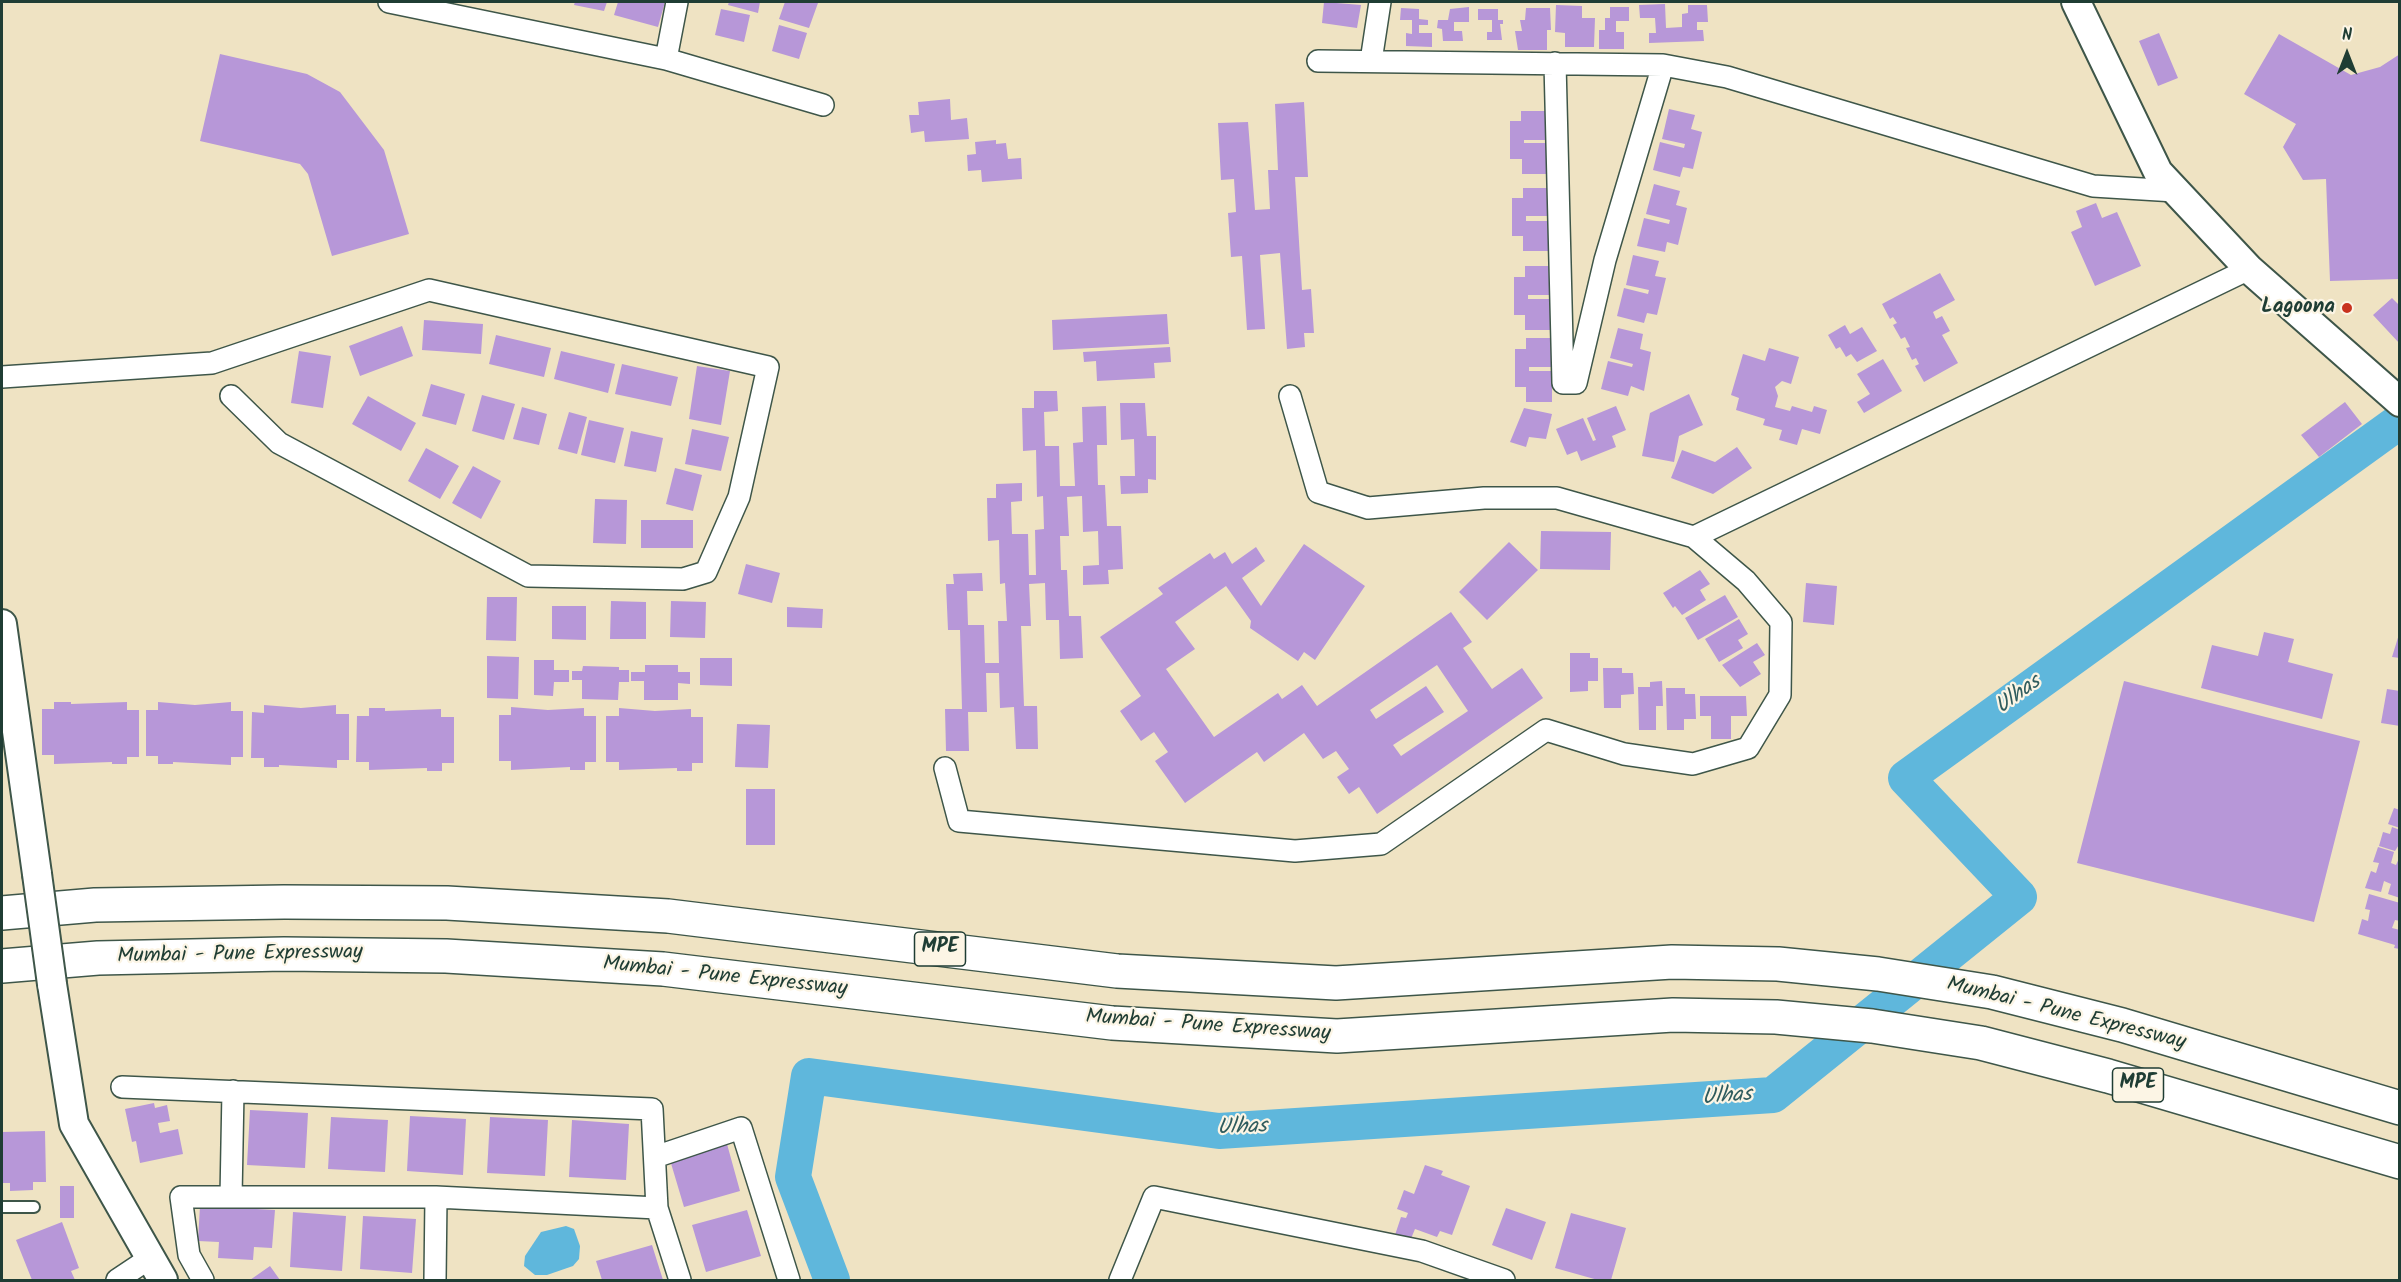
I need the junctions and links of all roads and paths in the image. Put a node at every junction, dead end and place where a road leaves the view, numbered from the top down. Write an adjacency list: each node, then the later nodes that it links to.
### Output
1 (388, 2): 5 (street)
2 (677, 2): 5 (street)
3 (1380, 2): 7 (street)
4 (2076, 2): 11 (street)
5 (666, 58): 10 (street)
6 (1318, 60): 7 (street)
7 (1371, 61): 8 (street)
8 (1555, 63): 9 (street); 9 (street)
9 (1663, 65): 11 (street)
10 (822, 105)
11 (2175, 191): 12 (street)
12 (2249, 269): 16 (street); 17 (street)
13 (2, 377): 14 (street)
14 (231, 396)
15 (1290, 396): 17 (street)
16 (2400, 402)
17 (1694, 537): 19 (street)
18 (2, 624): 32 (street, bridge)
19 (945, 768)
20 (2, 913): 24 (highway, Mumbai - Pune Expressway / MPE)
21 (2, 966): 26 (highway, Mumbai - Pune Expressway / MPE)
22 (122, 1087): 23 (street)
23 (233, 1091): 25 (street); 27 (street)
24 (2400, 1107)
25 (655, 1157): 31 (street); 38 (street)
26 (2400, 1162)
27 (231, 1197): 28 (street); 35 (street)
28 (436, 1197): 31 (street); 36 (street)
29 (2, 1207): 30 (lane)
30 (34, 1208)
31 (657, 1208): 37 (street)
32 (156, 1269): 34 (street)
33 (1458, 1273): 39 (street); 40 (street)
34 (117, 1281)
35 (203, 1281)
36 (435, 1281)
37 (681, 1281)
38 (789, 1281)
39 (1120, 1281)
40 (1504, 1281)

